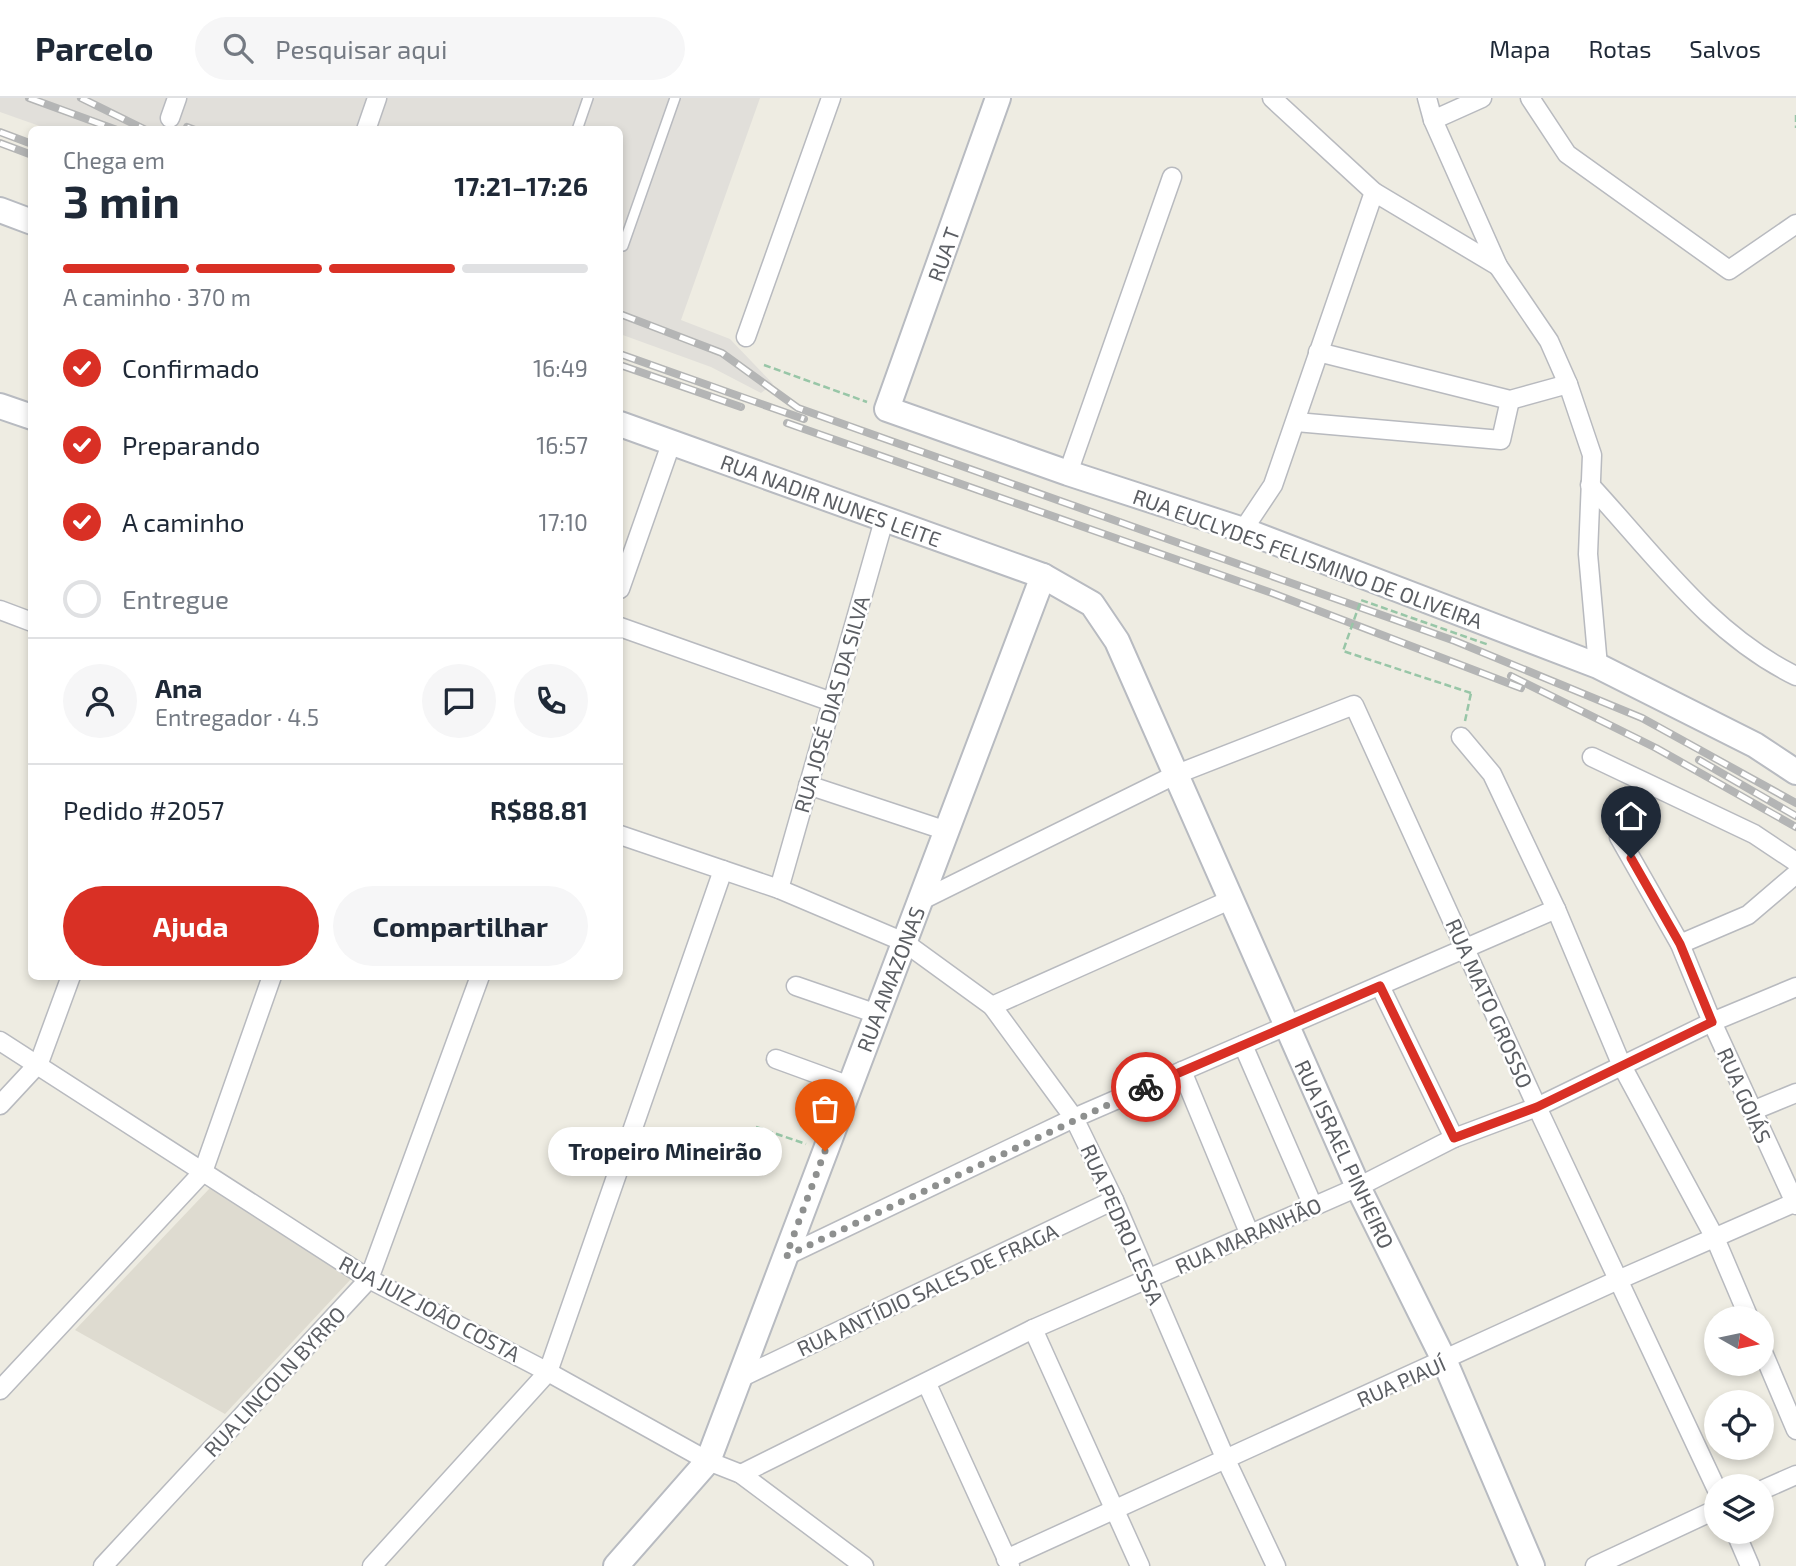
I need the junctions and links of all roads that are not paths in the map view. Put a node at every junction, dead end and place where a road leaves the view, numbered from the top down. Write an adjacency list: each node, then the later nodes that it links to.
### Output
1 (177, 98): 11 (street)
2 (377, 98): 13 (street)
3 (588, 98): 14 (lane)
4 (675, 98): 20 (lane)
5 (831, 98): 22 (street)
6 (998, 98): 27 (street, RUA T)
7 (1272, 98): 16 (street)
8 (1427, 98): 12 (street)
9 (1482, 98): 12 (street)
10 (1530, 98): 19 (street)
11 (170, 118)
12 (1433, 120): 21 (street)
13 (367, 126)
14 (578, 126)
15 (1172, 177): 32 (street)
16 (1374, 192): 21 (street); 23 (street)
17 (0, 210): 18 (street)
18 (28, 220)
19 (1796, 225)
20 (624, 246)
21 (1498, 266): 24 (street)
22 (746, 337)
23 (1318, 352): 25 (street); 29 (street)
24 (1568, 384): 25 (street); 33 (street)
25 (1510, 400): 29 (street)
26 (0, 406): 28 (street)
27 (887, 409): 32 (street, RUA EUCLYDES FELISMINO DE OLIVEIRA)
28 (28, 416)
29 (1296, 422): 35 (street)
30 (623, 425): 31 (street, RUA NADIR NUNES LEITE)
31 (672, 441): 34 (street, RUA NADIR NUNES LEITE); 37 (street)
32 (1068, 473): 35 (street, RUA EUCLYDES FELISMINO DE OLIVEIRA)
33 (1590, 485): 41 (street); 42 (street)
34 (884, 520): 36 (street, RUA NADIR NUNES LEITE); 43 (street, RUA JOSÉ DIAS DA SILVA)
35 (1243, 530): 41 (street, RUA EUCLYDES FELISMINO DE OLIVEIRA)
36 (1043, 576): 47 (street, RUA ISRAEL PINHEIRO); 49 (street, RUA AMAZONAS)
37 (623, 580)
38 (0, 610): 39 (street)
39 (28, 620)
40 (623, 627): 43 (street)
41 (1598, 666): 46 (street, RUA EUCLYDES FELISMINO DE OLIVEIRA)
42 (1796, 676)
43 (832, 702): 48 (street, RUA JOSÉ DIAS DA SILVA)
44 (1461, 737): 58 (street)
45 (1592, 757): 52 (street)
46 (1796, 772)
47 (1177, 774): 56 (street, RUA ISRAEL PINHEIRO); 57 (street); 61 (street, RUA MATO GROSSO)
48 (808, 785): 49 (street); 55 (street, RUA JOSÉ DIAS DA SILVA)
49 (947, 831): 57 (street, RUA AMAZONAS)
50 (623, 836): 53 (street, RUA PEDRO LESSA)
51 (1619, 837): 60 (street, RUA GOIÁS)
52 (1796, 862)
53 (723, 870): 55 (street, RUA PEDRO LESSA); 99 (street)
54 (1796, 873): 60 (street)
55 (779, 889): 59 (street, RUA PEDRO LESSA)
56 (1232, 899): 68 (street); 71 (street, RUA ISRAEL PINHEIRO)
57 (920, 901): 59 (street, RUA AMAZONAS)
58 (1556, 909): 61 (street); 76 (street)
59 (904, 942): 68 (street, RUA PEDRO LESSA); 69 (street, RUA AMAZONAS)
60 (1680, 944): 70 (street, RUA GOIÁS)
61 (1466, 949): 66 (street); 81 (street, RUA MATO GROSSO)
62 (70, 980): 75 (street)
63 (271, 980): 85 (street)
64 (479, 980): 93 (street, RUA LINCOLN BYRRO)
65 (796, 986): 69 (street)
66 (1380, 986): 71 (street); 84 (street)
67 (1796, 987): 70 (street, RUA MARANHÃO)
68 (992, 1006): 83 (street, RUA PEDRO LESSA)
69 (877, 1014): 78 (street, RUA AMAZONAS)
70 (1712, 1022): 76 (street, RUA MARANHÃO); 82 (street, RUA GOIÁS)
71 (1286, 1028): 73 (street); 86 (street, RUA ISRAEL PINHEIRO)
72 (0, 1041): 75 (street, RUA JUIZ JOÃO COSTA)
73 (1243, 1045): 77 (street); 89 (street)
74 (776, 1059): 78 (street)
75 (39, 1063): 80 (street); 85 (street, RUA JUIZ JOÃO COSTA)
76 (1622, 1066): 81 (street, RUA MARANHÃO); 91 (street)
77 (1182, 1071): 83 (street); 90 (street)
78 (850, 1086): 92 (street, RUA AMAZONAS)
79 (1796, 1093): 82 (street)
80 (0, 1105)
81 (1537, 1107): 84 (street, RUA MARANHÃO); 95 (street, RUA MATO GROSSO)
82 (1752, 1111): 88 (street, RUA GOIÁS)
83 (1074, 1118): 87 (street, RUA PEDRO LESSA); 92 (street)
84 (1454, 1138): 86 (street, RUA MARANHÃO)
85 (203, 1172): 93 (street, RUA JUIZ JOÃO COSTA); 103 (street)
86 (1358, 1187): 89 (street, RUA MARANHÃO); 98 (street, RUA ISRAEL PINHEIRO)
87 (1114, 1200): 94 (street, RUA PEDRO LESSA); 101 (street, RUA ANTÍDIO SALES DE FRAGA)
88 (1796, 1203): 91 (street, RUA PIAUÍ)
89 (1313, 1206): 90 (street, RUA MARANHÃO)
90 (1251, 1235): 94 (street, RUA MARANHÃO)
91 (1715, 1238): 95 (street, RUA PIAUÍ); 96 (street)
92 (786, 1256): 101 (street, RUA AMAZONAS)
93 (369, 1279): 99 (street, RUA JUIZ JOÃO COSTA); 115 (street, RUA LINCOLN BYRRO)
94 (1148, 1279): 97 (street, RUA MARANHÃO); 105 (street, RUA PEDRO LESSA)
95 (1618, 1280): 98 (street, RUA PIAUÍ); 108 (street, RUA MATO GROSSO)
96 (1744, 1306)
97 (1032, 1329): 102 (street, RUA MARANHÃO); 111 (street)
98 (1445, 1362): 105 (street, RUA PIAUÍ); 121 (street, RUA ISRAEL PINHEIRO)
99 (548, 1371): 106 (street, RUA JUIZ JOÃO COSTA); 116 (street)
100 (1773, 1376): 104 (street)
101 (740, 1378): 106 (street, RUA AMAZONAS)
102 (927, 1384): 107 (street, RUA MARANHÃO); 114 (street)
103 (0, 1390)
104 (1796, 1430)
105 (1226, 1460): 111 (street, RUA PIAUÍ); 120 (street, RUA PEDRO LESSA)
106 (708, 1461): 107 (street, RUA JUIZ JOÃO COSTA); 117 (street, RUA AMAZONAS)
107 (741, 1474): 118 (street, RUA JUIZ JOÃO COSTA)
108 (1709, 1474)
109 (1796, 1475): 110 (street)
110 (1774, 1485)
111 (1113, 1509): 114 (street, RUA PIAUÍ); 119 (street)
112 (1704, 1515): 122 (street)
113 (1741, 1544): 123 (street)
114 (1008, 1563)
115 (103, 1566)
116 (372, 1566)
117 (617, 1566)
118 (864, 1566)
119 (1140, 1566)
120 (1276, 1566)
121 (1532, 1566)
122 (1595, 1566)
123 (1750, 1566)

